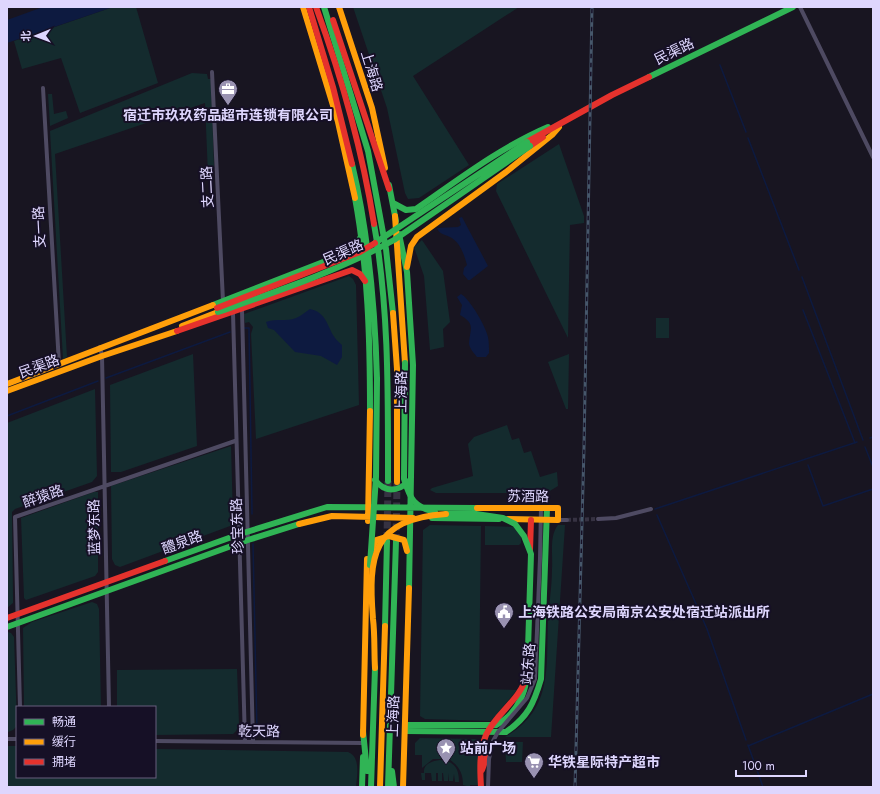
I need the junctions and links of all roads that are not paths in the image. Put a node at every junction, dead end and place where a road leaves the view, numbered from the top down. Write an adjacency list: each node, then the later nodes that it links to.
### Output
1 (303, 7): 15 (main road, 上海路)
2 (309, 7): 54 (main road, bridge)
3 (316, 7): 30 (main road, 上海路)
4 (326, 7): 12 (main road); 31 (main road, 上海路)
5 (339, 7): 12 (main road, 上海路)
6 (793, 7): 10 (main road, 民渠路)
7 (800, 7): 11 (street)
8 (212, 72): 18 (street, 支二路)
9 (43, 88): 24 (street, 支一路)
10 (559, 125): 13 (main road); 16 (main road); 19 (main road, 民渠路, bridge)
11 (873, 157)
12 (389, 189): 13 (main road, 上海路)
13 (393, 203): 14 (main road, 上海路)
14 (395, 216): 16 (main road, 上海路); 37 (main road, bridge)
15 (360, 228): 17 (main road, 上海路); 18 (main road, 民渠路)
16 (407, 272): 28 (main road, 上海路)
17 (366, 282): 20 (main road, 民渠路); 29 (main road, 上海路)
18 (224, 300): 22 (main road, 民渠路)
19 (218, 310): 22 (main road, 民渠路); 23 (main road, 民渠路)
20 (242, 310): 21 (main road, 民渠路); 46 (street, 珍宝东路)
21 (233, 313): 23 (main road, 民渠路); 27 (street, 珍宝东路)
22 (100, 347): 23 (street, 蓝梦东路); 24 (main road, 民渠路)
23 (102, 356): 26 (main road, 民渠路); 32 (street, 蓝梦东路)
24 (59, 364): 25 (main road, 民渠路)
25 (7, 384)
26 (7, 391)
27 (235, 441): 32 (street, 醉猿路); 47 (street, 珍宝东路)
28 (412, 441): 29 (main road); 34 (main road, 上海路)
29 (370, 443): 33 (main road, 上海路)
30 (388, 481)
31 (397, 482)
32 (104, 486): 53 (street, 蓝梦东路); 58 (street, 醉猿路)
33 (369, 506): 34 (main road, 苏酒路); 38 (main road, 上海路); 46 (main road, 醴泉路)
34 (412, 507): 35 (main road, 苏酒路); 39 (main road, 上海路)
35 (544, 508): 42 (main road, 站东路); 43 (main road, 苏酒路)
36 (651, 509): 45 (street)
37 (472, 514): 54 (main road, bridge); 72 (main road, bridge)
38 (369, 518): 39 (main road, 苏酒路); 49 (main road, 醴泉路); 56 (main road, 上海路)
39 (411, 518): 40 (main road, 苏酒路); 57 (main road, 上海路)
40 (518, 520): 41 (main road, 苏酒路); 48 (main road)
41 (531, 520): 42 (main road, 苏酒路); 48 (main road, 站东路)
42 (544, 520): 43 (main road, 苏酒路); 64 (main road, 站东路); 71 (street, bridge)
43 (558, 520): 44 (street)
44 (567, 520)
45 (598, 520)
46 (248, 531): 47 (main road, 醴泉路); 49 (street, 珍宝东路)
47 (240, 534): 52 (street, 珍宝东路); 53 (main road, 醴泉路)
48 (531, 535): 64 (main road, 站东路)
49 (248, 540): 52 (main road, 醴泉路); 68 (street, 珍宝东路)
50 (387, 541): 76 (main road, 上海路)
51 (396, 541): 70 (main road, 上海路)
52 (239, 543): 55 (main road, 醴泉路); 67 (street, 珍宝东路)
53 (106, 582): 55 (street, 蓝梦东路); 58 (main road, 醴泉路)
54 (371, 583): 75 (main road, bridge)
55 (106, 591): 60 (main road, 醴泉路); 63 (street, 蓝梦东路)
56 (366, 601): 57 (main road); 65 (main road, 上海路)
57 (408, 603): 64 (main road, 上海路)
58 (17, 614): 59 (main road, 醴泉路); 60 (street, 醉猿路)
59 (7, 618)
60 (18, 623): 61 (main road, 醴泉路); 62 (street, 醉猿路)
61 (7, 627)
62 (20, 706)
63 (109, 706)
64 (405, 728): 79 (main road, 上海路)
65 (364, 731): 69 (main road, 上海路); 74 (main road)
66 (156, 741): 67 (street, 乾天路)
67 (245, 742): 68 (street, 乾天路)
68 (253, 742): 69 (street, 乾天路)
69 (363, 743): 73 (main road, 上海路)
70 (389, 744): 77 (main road, 上海路); 78 (main road)
71 (490, 748): 72 (main road, bridge); 80 (street, bridge)
72 (480, 786)
73 (362, 787)
74 (367, 787)
75 (371, 787)
76 (380, 787)
77 (388, 787)
78 (394, 787)
79 (403, 787)
80 (488, 787)

